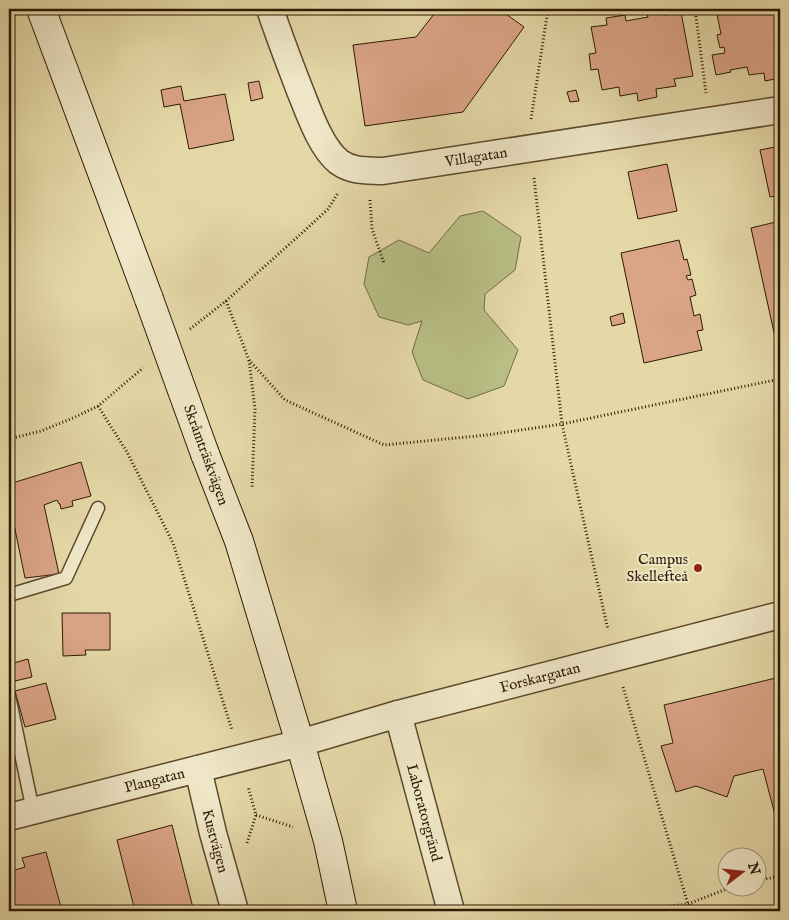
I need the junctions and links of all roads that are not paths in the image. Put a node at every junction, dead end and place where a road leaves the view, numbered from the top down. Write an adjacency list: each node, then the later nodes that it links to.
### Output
1 (41, 9): 9 (main road, Skråmträskvägen, bridge)
2 (270, 9): 3 (street, Villagatan)
3 (780, 110)
4 (98, 508): 5 (lane)
5 (9, 595)
6 (780, 615): 8 (street, Forskargatan)
7 (9, 696): 11 (lane)
8 (398, 714): 9 (street, Forskargatan); 14 (street, Laboratorgränd)
9 (300, 743): 10 (street, Plangatan); 13 (main road, Skråmträskvägen)
10 (198, 769): 11 (street, Plangatan); 12 (street, Kustvägen)
11 (21, 814)
12 (235, 911)
13 (343, 911)
14 (451, 911)

